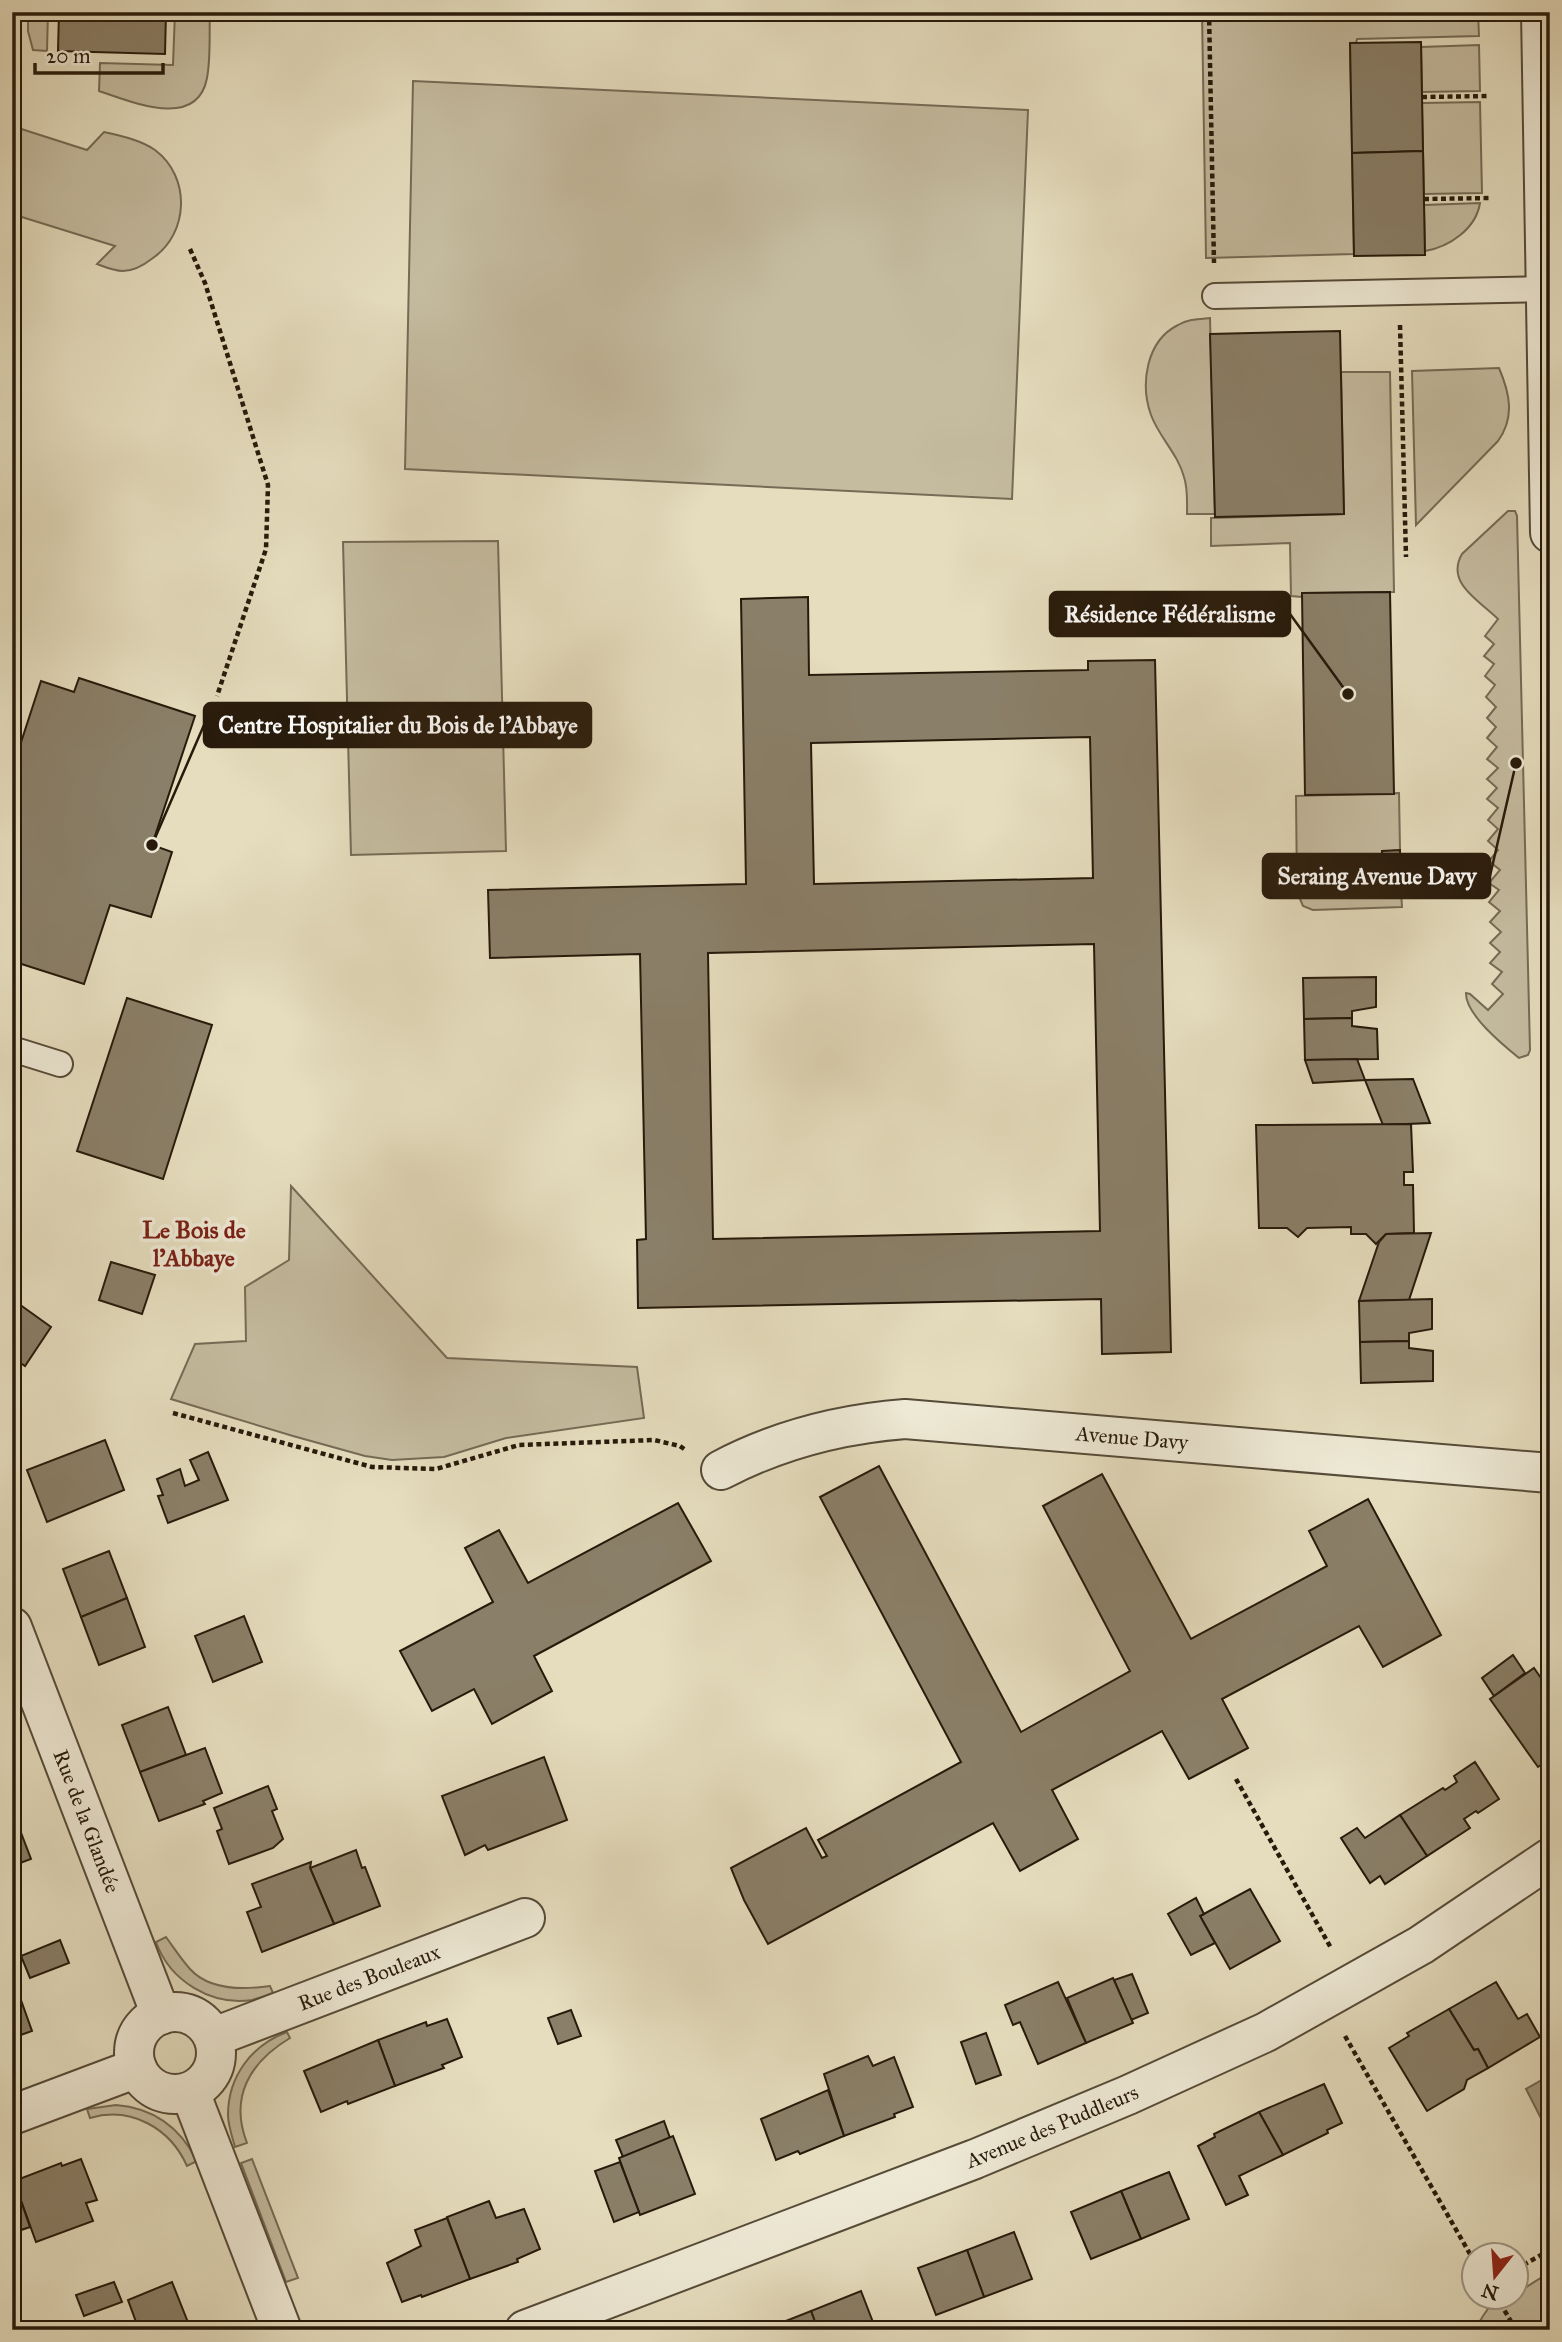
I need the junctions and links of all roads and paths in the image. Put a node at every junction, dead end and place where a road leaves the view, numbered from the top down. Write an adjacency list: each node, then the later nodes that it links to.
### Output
1 (1209, 12): 8 (path)
2 (1541, 12): 9 (street)
3 (1490, 96): 4 (path)
4 (1422, 97)
5 (1492, 198): 6 (path)
6 (1424, 199)
7 (190, 249): 14 (path)
8 (1214, 267)
9 (1545, 289): 10 (lane); 12 (street)
10 (1215, 296)
11 (1400, 320): 13 (path)
12 (1550, 533)
13 (1406, 557)
14 (217, 696)
15 (12, 1049): 16 (lane)
16 (60, 1064)
17 (173, 1413): 18 (path)
18 (721, 1470): 19 (street, Avenue Davy)
19 (1550, 1473)
20 (12, 1627): 25 (street, Rue de la Glandée)
21 (1236, 1779): 24 (path)
22 (1550, 1858): 36 (street, Avenue des Puddleurs)
23 (525, 1918): 27 (street, Rue des Bouleaux)
24 (1334, 1952)
25 (160, 2015): 27 (street); 28 (street)
26 (1345, 2036): 31 (path)
27 (214, 2037): 29 (street)
28 (137, 2068): 29 (street); 30 (street)
29 (190, 2092): 35 (street)
30 (12, 2115)
31 (1463, 2240)
32 (1550, 2250): 33 (path)
33 (1530, 2262)
34 (1504, 2310): 37 (path)
35 (282, 2330)
36 (525, 2330)
37 (1516, 2330)

